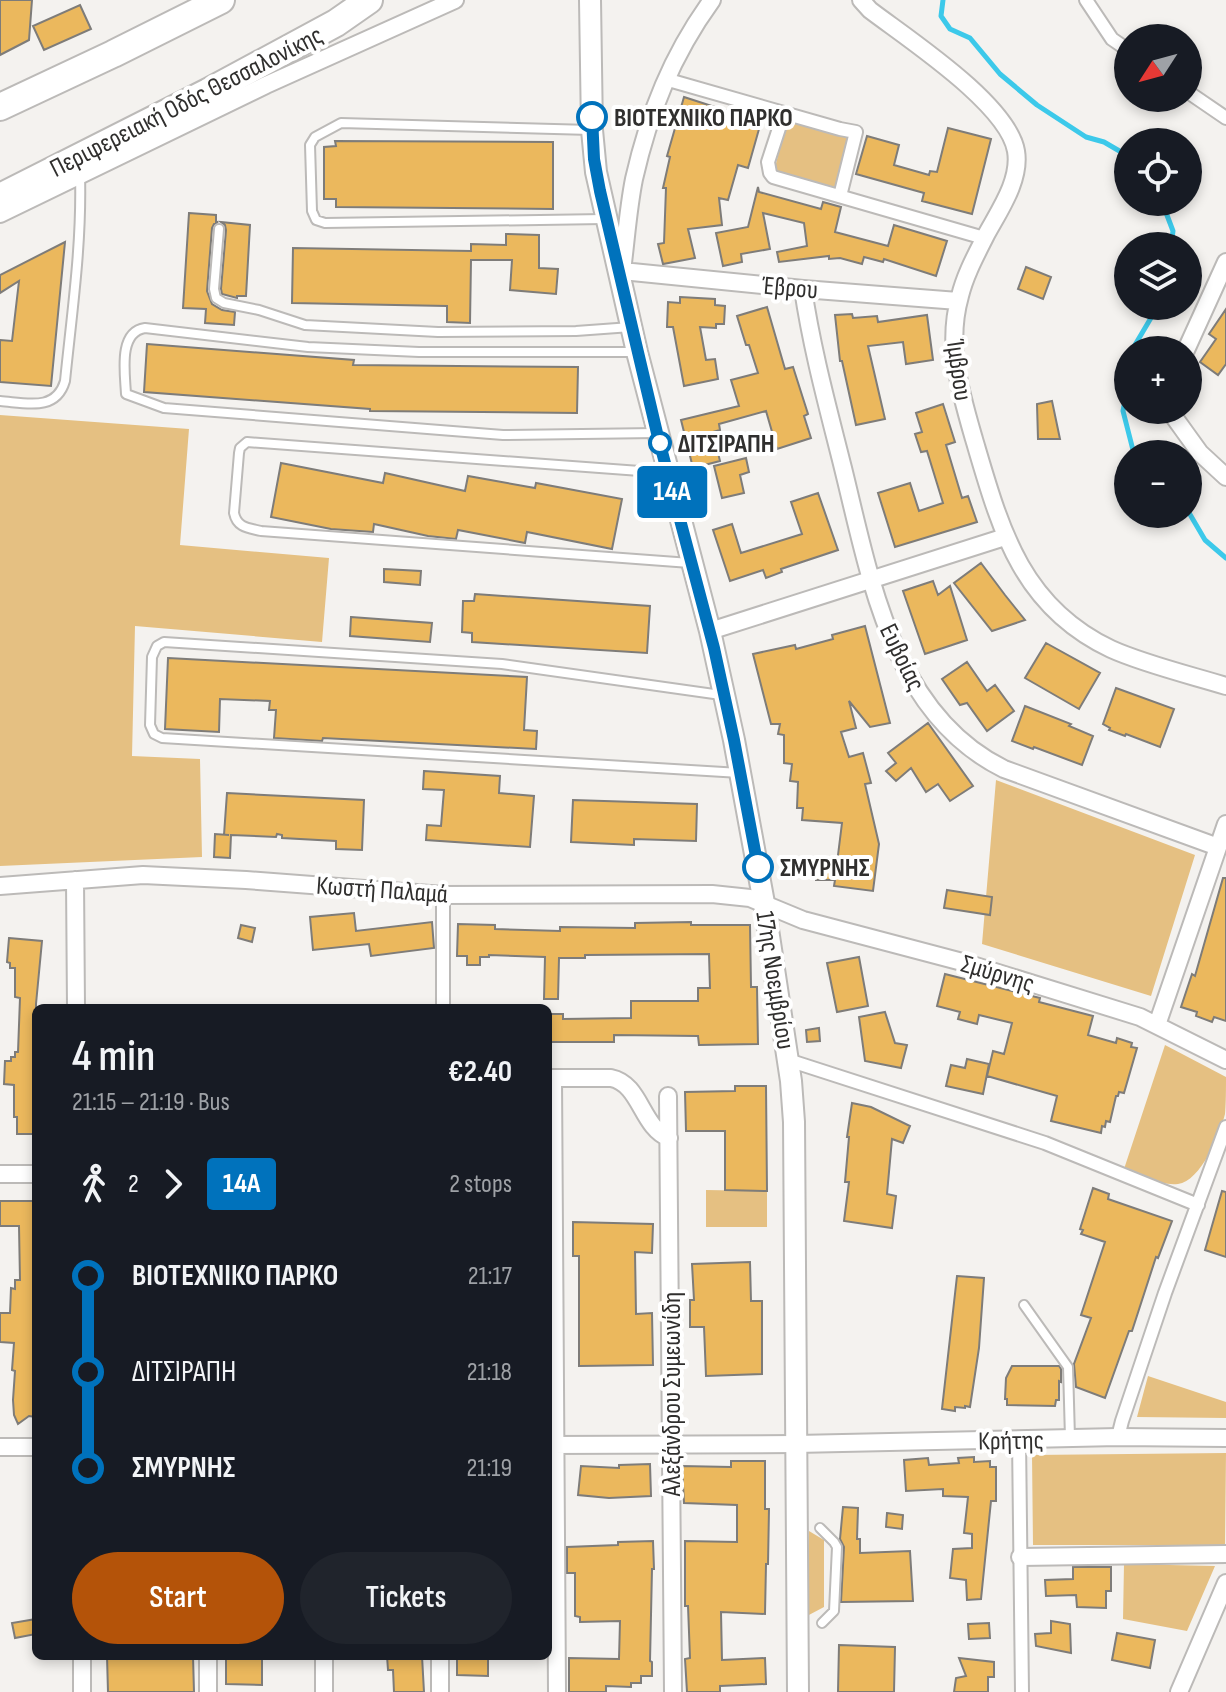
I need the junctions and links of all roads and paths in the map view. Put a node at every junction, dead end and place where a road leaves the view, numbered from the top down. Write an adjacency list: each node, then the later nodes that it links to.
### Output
1 (221, 0): 11 (highway)
2 (369, 0): 17 (highway, Περιφερειακή Οδός Θεσσαλονίκης)
3 (455, 0): 15 (street)
4 (590, 0): 14 (street, 17ης Νοεμβρίου)
5 (712, 0): 9 (street)
6 (861, 0): 21 (street, Ίμβρου)
7 (1086, 0): 8 (street)
8 (1114, 40)
9 (665, 79): 12 (street); 23 (street, Έβρου)
10 (1202, 102): 13 (street)
11 (0, 107)
12 (784, 113): 16 (street); 16 (street)
13 (1226, 118)
14 (592, 130): 19 (street, 17ης Νοεμβρίου); 19 (lane)
15 (80, 174): 18 (street); 28 (lane)
16 (840, 196): 21 (street)
17 (0, 197)
18 (0, 214)
19 (606, 219): 25 (street, 17ης Νοεμβρίου)
20 (219, 229): 25 (lane)
21 (984, 238): 24 (street, Ίμβρου)
22 (1224, 272): 26 (street)
23 (803, 289): 24 (street, Έβρου); 35 (street, Ευβοίας)
24 (958, 301): 33 (street, Ίμβρου)
25 (631, 327): 27 (street, 17ης Νοεμβρίου)
26 (1193, 336)
27 (637, 352): 30 (street, 17ης Νοεμβρίου); 30 (lane)
28 (0, 401)
29 (1179, 424): 32 (street)
30 (657, 433): 31 (street, 17ης Νοεμβρίου)
31 (667, 473): 34 (street, 17ης Νοεμβρίου); 34 (lane)
32 (1226, 477)
33 (1005, 537): 35 (street); 37 (street, Ίμβρου)
34 (691, 564): 36 (street, 17ης Νοεμβρίου)
35 (870, 579): 36 (street); 41 (street, Ευβοίας)
36 (710, 631): 38 (street, 17ης Νοεμβρίου)
37 (1226, 686)
38 (724, 695): 39 (street, 17ης Νοεμβρίου); 39 (lane)
39 (740, 773): 45 (street, 17ης Νοεμβρίου)
40 (1226, 824): 41 (street)
41 (1218, 847): 48 (street)
42 (75, 880): 43 (street, Κωστή Παλαμά); 44 (street, Κωστή Παλαμά); 46 (street)
43 (0, 886)
44 (443, 895): 45 (street, Κωστή Παλαμά); 47 (street)
45 (764, 903): 48 (street, Σμύρνης); 49 (street, 17ης Νοεμβρίου)
46 (76, 1004)
47 (443, 1004)
48 (1157, 1025): 50 (street, Σμύρνης)
49 (788, 1060): 57 (street); 64 (street, 17ης Νοεμβρίου)
50 (1226, 1060)
51 (552, 1078): 54 (street)
52 (668, 1096): 54 (street, Αλεξάνδρου Συμεωνίδη)
53 (1226, 1127): 57 (street)
54 (669, 1138): 63 (street, Αλεξάνδρου Συμεωνίδη)
55 (0, 1174): 56 (street)
56 (32, 1174)
57 (1198, 1205): 59 (street)
58 (1024, 1305): 62 (lane)
59 (1118, 1437): 60 (street, Κρήτης); 62 (street, Κρήτης)
60 (1226, 1438)
61 (1019, 1439): 62 (street, Κρήτης); 64 (street, Κρήτης); 70 (street)
62 (1070, 1439)
63 (672, 1444): 64 (street, Κρήτης); 65 (street, Κρήτης); 83 (street, Αλεξάνδρου Συμεωνίδη)
64 (796, 1444): 84 (street, 17ης Νοεμβρίου)
65 (552, 1445): 82 (street)
66 (0, 1447): 67 (street)
67 (32, 1447)
68 (820, 1528): 73 (lane)
69 (1226, 1554): 70 (street)
70 (1020, 1557): 85 (street)
71 (1226, 1583): 72 (street)
72 (1220, 1608): 86 (street)
73 (822, 1623)
74 (82, 1660): 78 (street)
75 (208, 1660): 79 (street)
76 (324, 1660): 80 (street)
77 (440, 1660): 81 (street)
78 (82, 1692)
79 (208, 1692)
80 (324, 1692)
81 (440, 1692)
82 (557, 1692)
83 (673, 1692)
84 (798, 1692)
85 (1022, 1692)
86 (1179, 1692)

